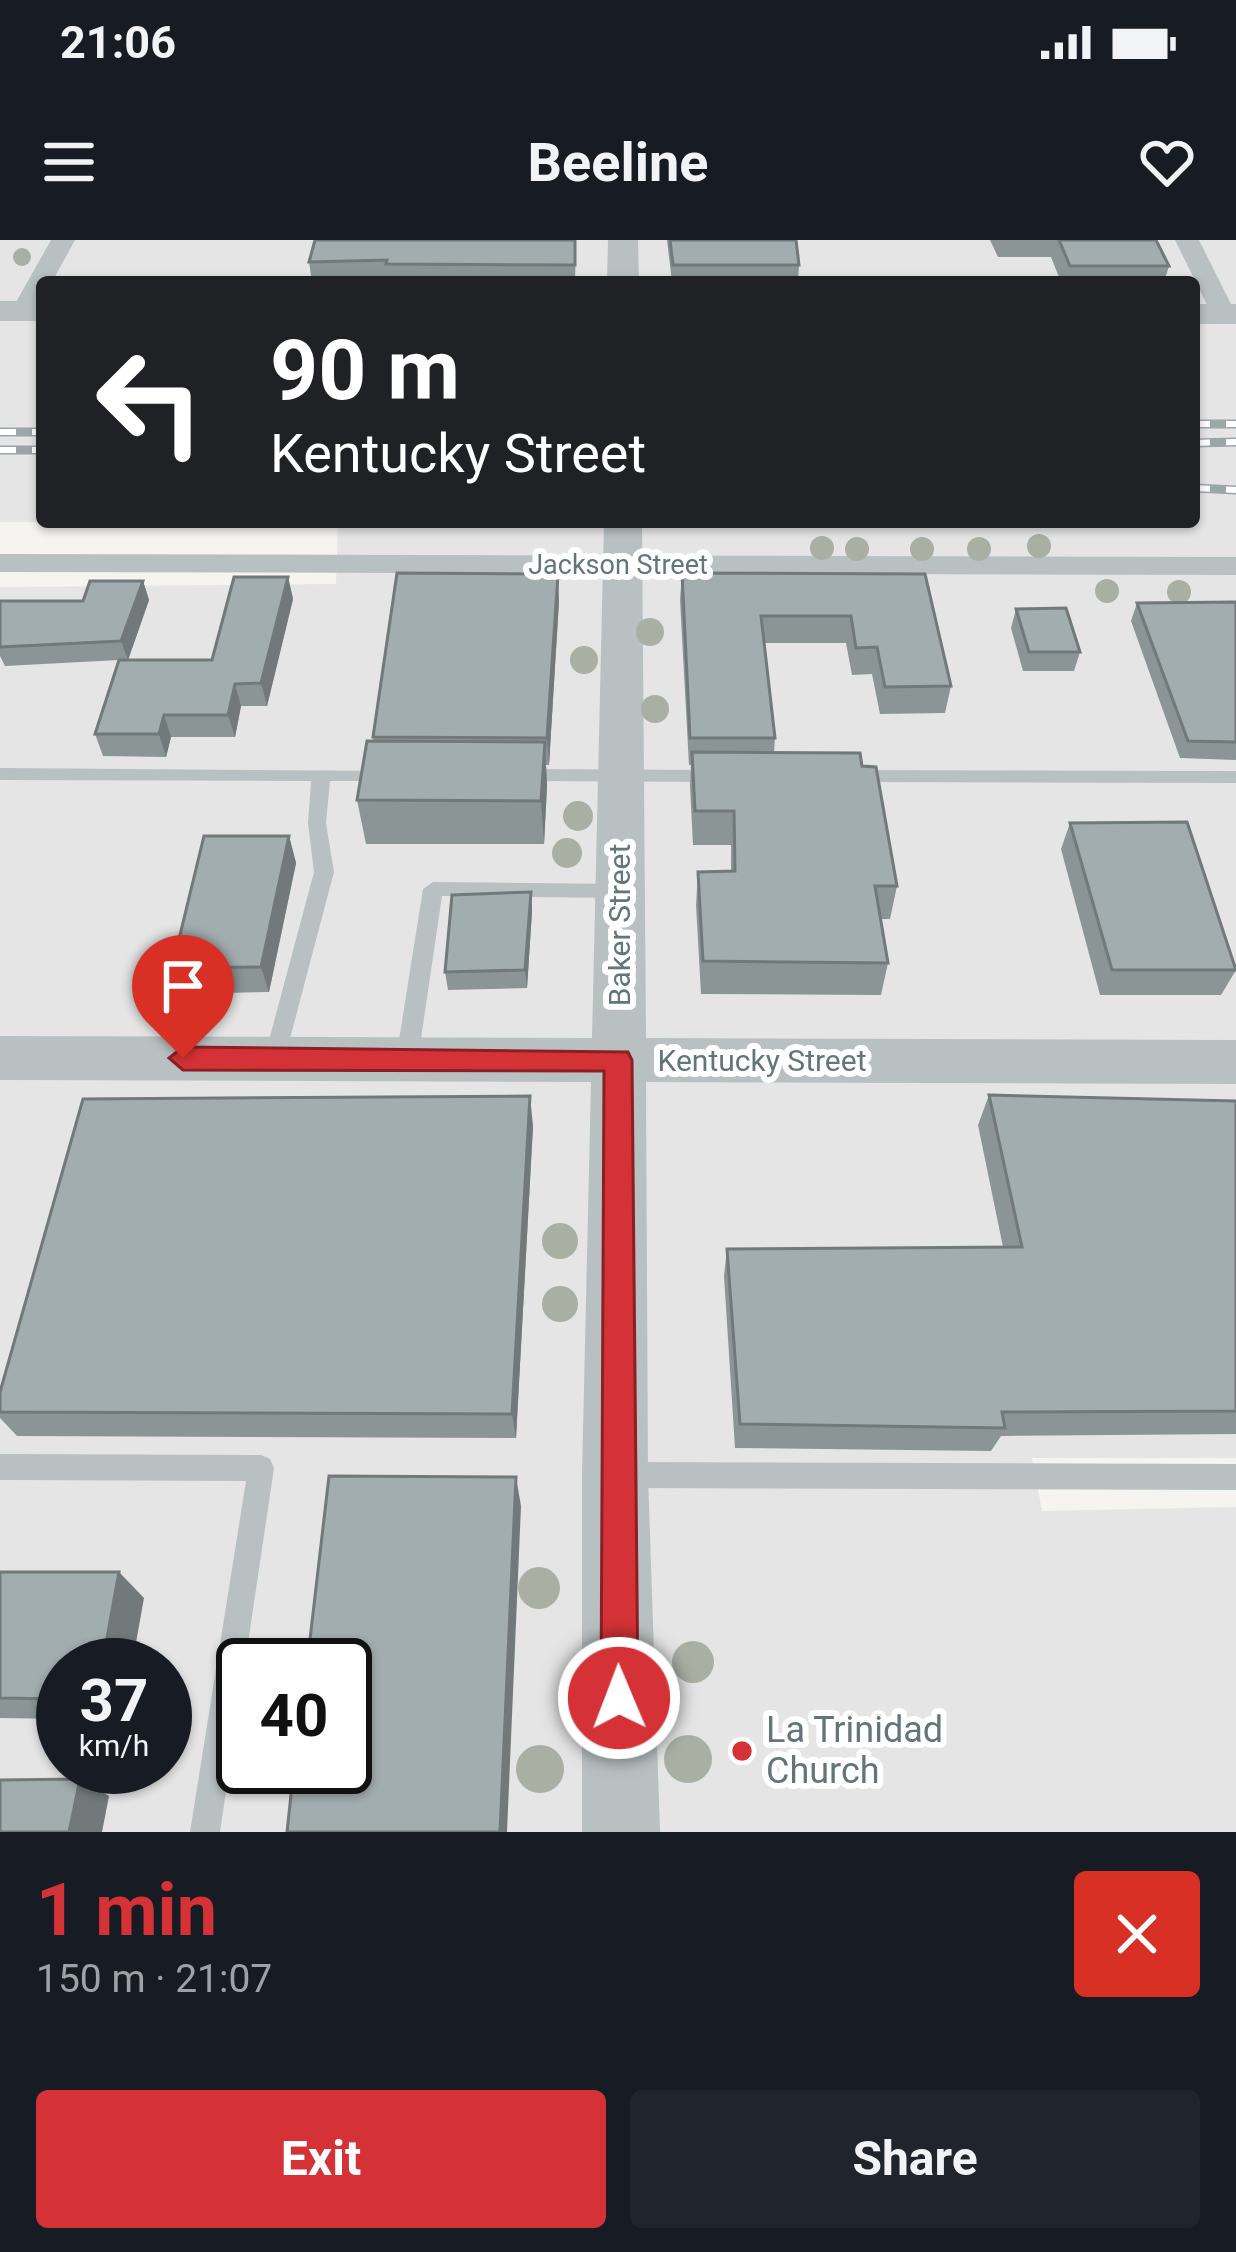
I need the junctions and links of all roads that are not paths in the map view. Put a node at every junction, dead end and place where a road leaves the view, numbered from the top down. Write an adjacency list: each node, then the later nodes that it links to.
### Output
1 (63, 240): 4 (street)
2 (623, 240): 5 (street)
3 (1187, 240): 6 (street)
4 (42, 276)
5 (623, 276)
6 (1218, 314)
7 (622, 543): 8 (street, Jackson Street); 9 (street, Jackson Street); 14 (street, Baker Street)
8 (0, 563)
9 (1236, 566)
10 (0, 774): 11 (lane)
11 (321, 775): 12 (lane); 20 (lane)
12 (413, 775)
13 (505, 776): 14 (lane)
14 (620, 776): 15 (lane); 18 (street, Baker Street)
15 (738, 776)
16 (833, 776): 17 (lane)
17 (1236, 777)
18 (619, 890): 21 (lane); 22 (street, Baker Street)
19 (0, 1058): 20 (street, Kentucky Street)
20 (275, 1059): 21 (street, Kentucky Street)
21 (407, 1059): 22 (street, Kentucky Street)
22 (618, 1060): 23 (street, Kentucky Street); 25 (street, Baker Street)
23 (1236, 1062)
24 (0, 1467): 27 (lane)
25 (615, 1475): 26 (lane); 28 (street, Baker Street)
26 (1236, 1477)
27 (206, 1832)
28 (621, 1832)

